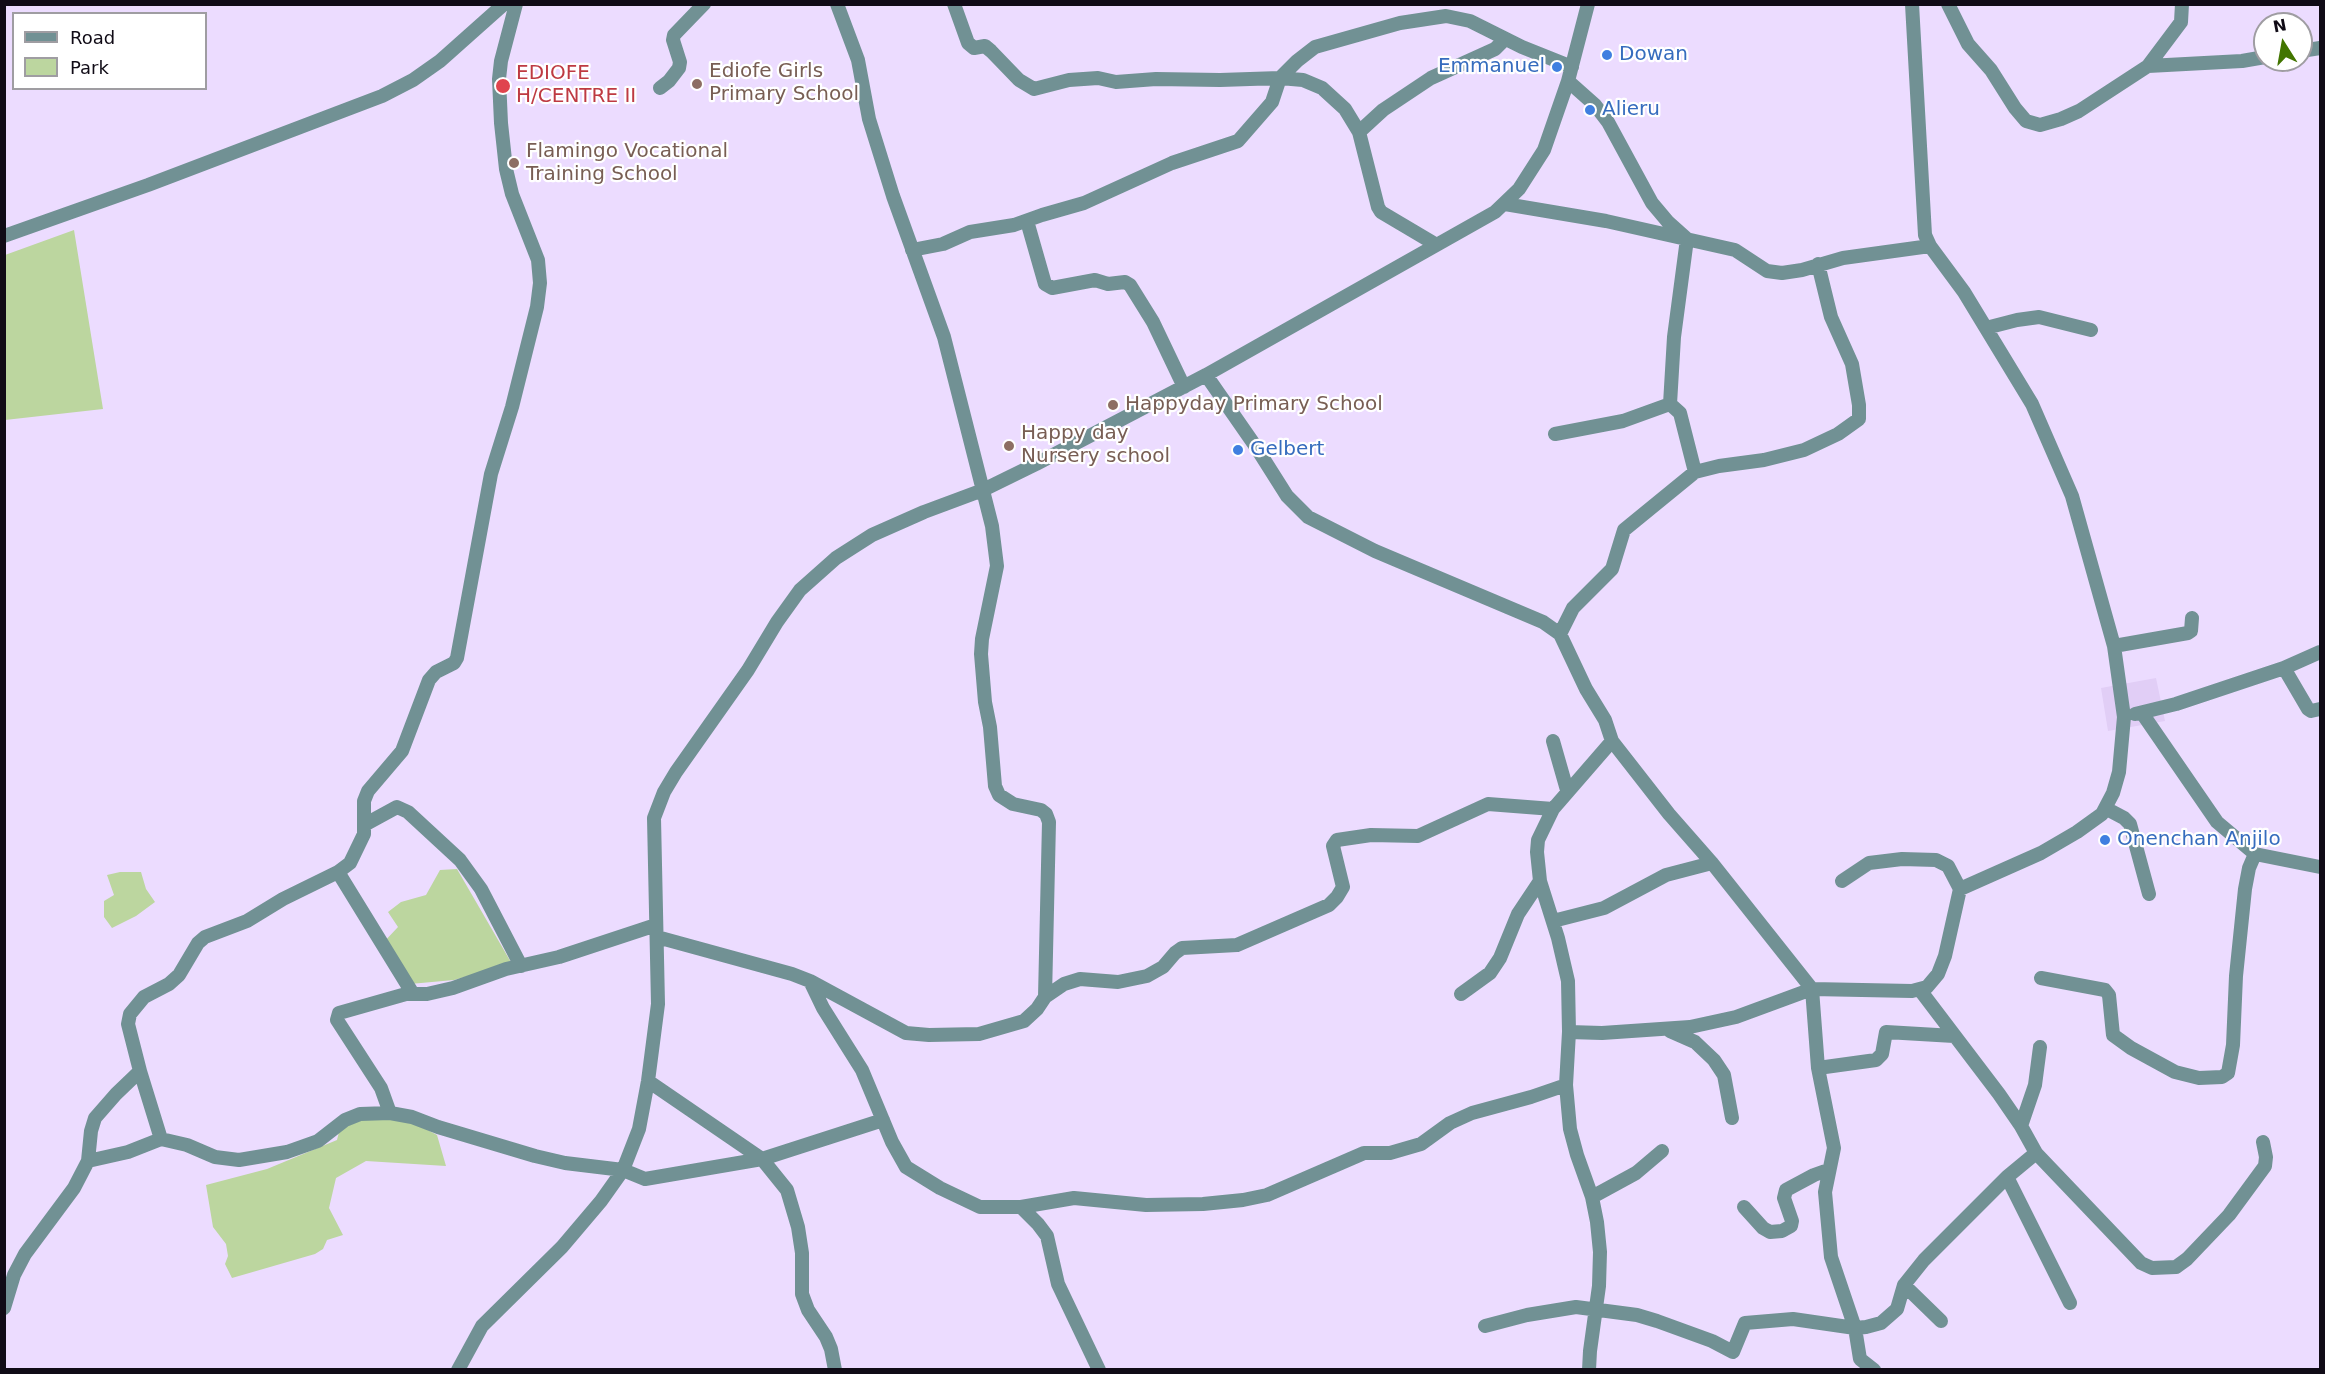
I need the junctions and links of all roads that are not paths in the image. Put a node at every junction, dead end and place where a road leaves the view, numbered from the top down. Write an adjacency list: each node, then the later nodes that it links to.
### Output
1 (504, 4): 20 (street)
2 (516, 4): 47 (street)
3 (704, 4): 16 (street)
4 (837, 4): 24 (street)
5 (954, 4): 14 (street)
6 (1588, 4): 13 (street)
7 (1912, 4): 23 (street)
8 (1948, 4): 12 (street)
9 (2182, 4): 12 (street)
10 (1504, 39): 13 (street); 14 (street); 17 (street)
11 (2253, 59): 12 (street)
12 (2148, 66)
13 (1572, 67): 15 (street)
14 (1280, 78): 17 (street); 19 (street)
15 (1568, 81): 18 (street); 21 (street)
16 (660, 88)
17 (1359, 132): 22 (street)
18 (1505, 204): 21 (street); 22 (street)
19 (1027, 221): 24 (street); 29 (street)
20 (4, 236)
21 (1687, 238): 25 (street); 30 (street)
22 (1435, 244): 28 (street)
23 (1930, 246): 25 (street); 26 (street)
24 (912, 250): 33 (street)
25 (1818, 264): 32 (street)
26 (1986, 328): 27 (street); 36 (street)
27 (2091, 330)
28 (1206, 375): 29 (street); 35 (street)
29 (1184, 387): 33 (street)
30 (1670, 404): 31 (street); 32 (street)
31 (1555, 434)
32 (1695, 472): 35 (street)
33 (983, 490): 57 (street); 65 (street)
34 (2192, 618): 36 (street)
35 (1560, 634): 43 (street)
36 (2114, 646): 41 (street)
37 (2320, 652): 38 (street)
38 (2284, 668): 39 (street); 40 (street)
39 (2320, 709)
40 (2142, 713): 41 (street); 48 (street)
41 (2124, 717): 46 (street)
42 (1553, 741): 44 (street)
43 (1612, 741): 44 (street); 49 (street)
44 (1567, 790): 45 (street)
45 (1553, 809): 52 (street); 65 (street)
46 (2107, 809): 54 (street); 55 (street)
47 (364, 825): 51 (street); 58 (street)
48 (2255, 854): 50 (street); 59 (street)
49 (1712, 863): 56 (street); 61 (street)
50 (2320, 867)
51 (338, 872): 63 (street); 71 (street)
52 (1540, 881): 56 (street); 64 (street)
53 (1842, 881): 54 (street)
54 (1960, 888): 62 (street)
55 (2149, 894)
56 (1553, 921): 67 (street)
57 (656, 931): 58 (street); 60 (street); 72 (street)
58 (521, 966): 63 (street)
59 (2041, 978)
60 (810, 981): 65 (street); 76 (street)
61 (1812, 989): 62 (street); 66 (street); 70 (street)
62 (1920, 990): 68 (street)
63 (412, 994): 74 (street)
64 (1461, 994)
65 (1045, 997)
66 (1668, 1030): 67 (street); 75 (street)
67 (1569, 1032): 73 (street)
68 (1954, 1036): 70 (street); 77 (street)
69 (2040, 1047): 77 (street)
70 (1818, 1068): 85 (street)
71 (140, 1071): 78 (street); 83 (street)
72 (648, 1082): 82 (street); 84 (street)
73 (1566, 1085): 87 (street); 88 (street)
74 (390, 1113): 78 (street); 84 (street)
75 (1732, 1118)
76 (883, 1120): 82 (street); 88 (street)
77 (2021, 1126): 81 (street)
78 (161, 1140): 83 (street)
79 (2263, 1142): 81 (street)
80 (1662, 1151): 87 (street)
81 (2036, 1153): 86 (street)
82 (762, 1159): 84 (street); 99 (street)
83 (88, 1161): 90 (street)
84 (623, 1170): 98 (street)
85 (1828, 1170): 89 (street); 97 (street)
86 (2007, 1177): 91 (street); 92 (street)
87 (1593, 1197): 94 (street)
88 (1021, 1207): 100 (street)
89 (1744, 1207)
90 (9, 1273): 93 (street)
91 (1904, 1285): 95 (street); 97 (street)
92 (2070, 1304)
93 (4, 1308)
94 (1596, 1310): 96 (street); 97 (street); 101 (street)
95 (1941, 1321)
96 (1485, 1326)
97 (1854, 1328): 102 (street)
98 (458, 1370)
99 (835, 1370)
100 (1099, 1370)
101 (1589, 1370)
102 (1874, 1370)

